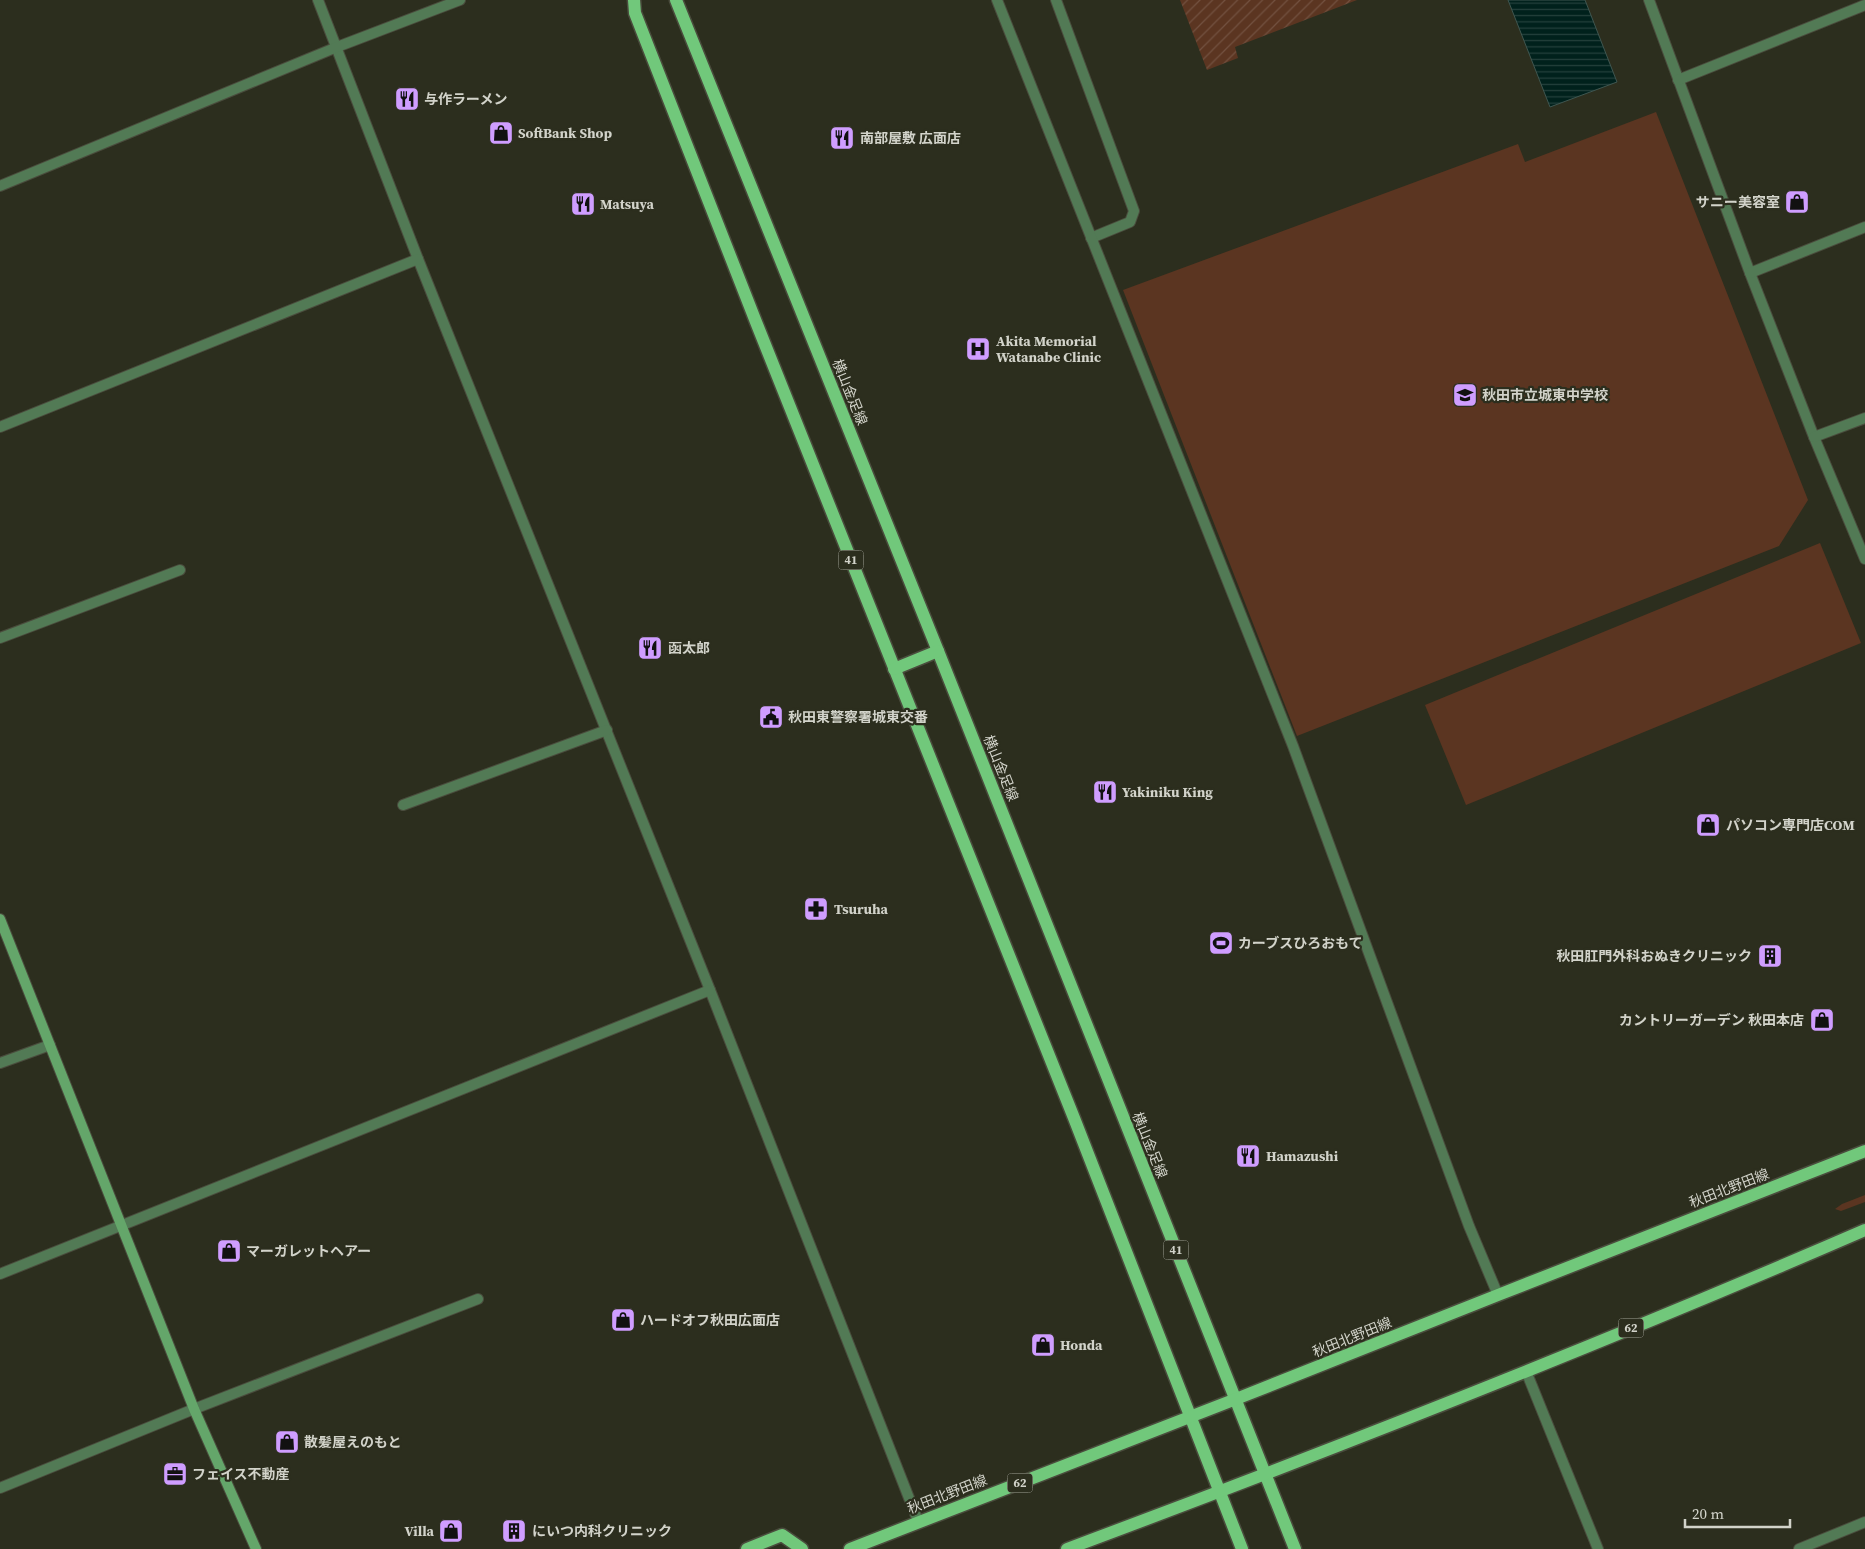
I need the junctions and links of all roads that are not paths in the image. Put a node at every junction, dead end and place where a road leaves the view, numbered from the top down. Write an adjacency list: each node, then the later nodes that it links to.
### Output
1 (318, 0): 9 (street)
2 (460, 0): 9 (street)
3 (634, 0): 23 (main road, 41)
4 (676, 0): 22 (main road, 横山金足線 / 41)
5 (997, 0): 13 (street)
6 (1056, 0): 13 (street)
7 (1649, 0): 10 (street)
8 (1865, 5): 10 (street)
9 (337, 47): 11 (street); 14 (street)
10 (1678, 80): 15 (street)
11 (0, 186)
12 (1865, 227): 15 (street)
13 (1091, 238): 34 (street)
14 (418, 259): 17 (street); 24 (street)
15 (1750, 273): 18 (street)
16 (1865, 418): 18 (street)
17 (0, 427)
18 (1814, 437): 19 (street)
19 (1865, 559)
20 (180, 570): 21 (street)
21 (0, 638)
22 (938, 651): 23 (main road); 37 (main road, 横山金足線 / 41)
23 (894, 669): 39 (main road, 41)
24 (607, 730): 25 (street); 27 (street)
25 (404, 805)
26 (0, 919): 28 (street)
27 (710, 990): 31 (street); 43 (street)
28 (50, 1045): 29 (street); 31 (street)
29 (0, 1063)
30 (1865, 1151): 34 (main road, 秋田北野田線 / 62)
31 (121, 1224): 33 (street); 38 (street)
32 (1865, 1230): 36 (main road, 62)
33 (0, 1274)
34 (1498, 1295): 37 (main road, 秋田北野田線 / 62)
35 (478, 1299): 38 (street)
36 (1526, 1370): 40 (main road, 62); 52 (street)
37 (1236, 1400): 39 (main road, 秋田北野田線 / 62); 40 (main road, 横山金足線 / 41)
38 (194, 1409): 41 (street); 45 (street)
39 (1190, 1418): 42 (main road, 41); 43 (main road, 秋田北野田線 / 62)
40 (1265, 1474): 42 (main road, 62); 51 (main road, 横山金足線 / 41)
41 (0, 1488)
42 (1220, 1492): 49 (main road, 62); 50 (main road, 41)
43 (918, 1521): 48 (main road, 秋田北野田線 / 62)
44 (1865, 1522): 53 (street)
45 (256, 1549)
46 (747, 1549): 47 (main road)
47 (802, 1549)
48 (850, 1549)
49 (1067, 1549)
50 (1242, 1549)
51 (1294, 1549)
52 (1598, 1549)
53 (1799, 1549)

